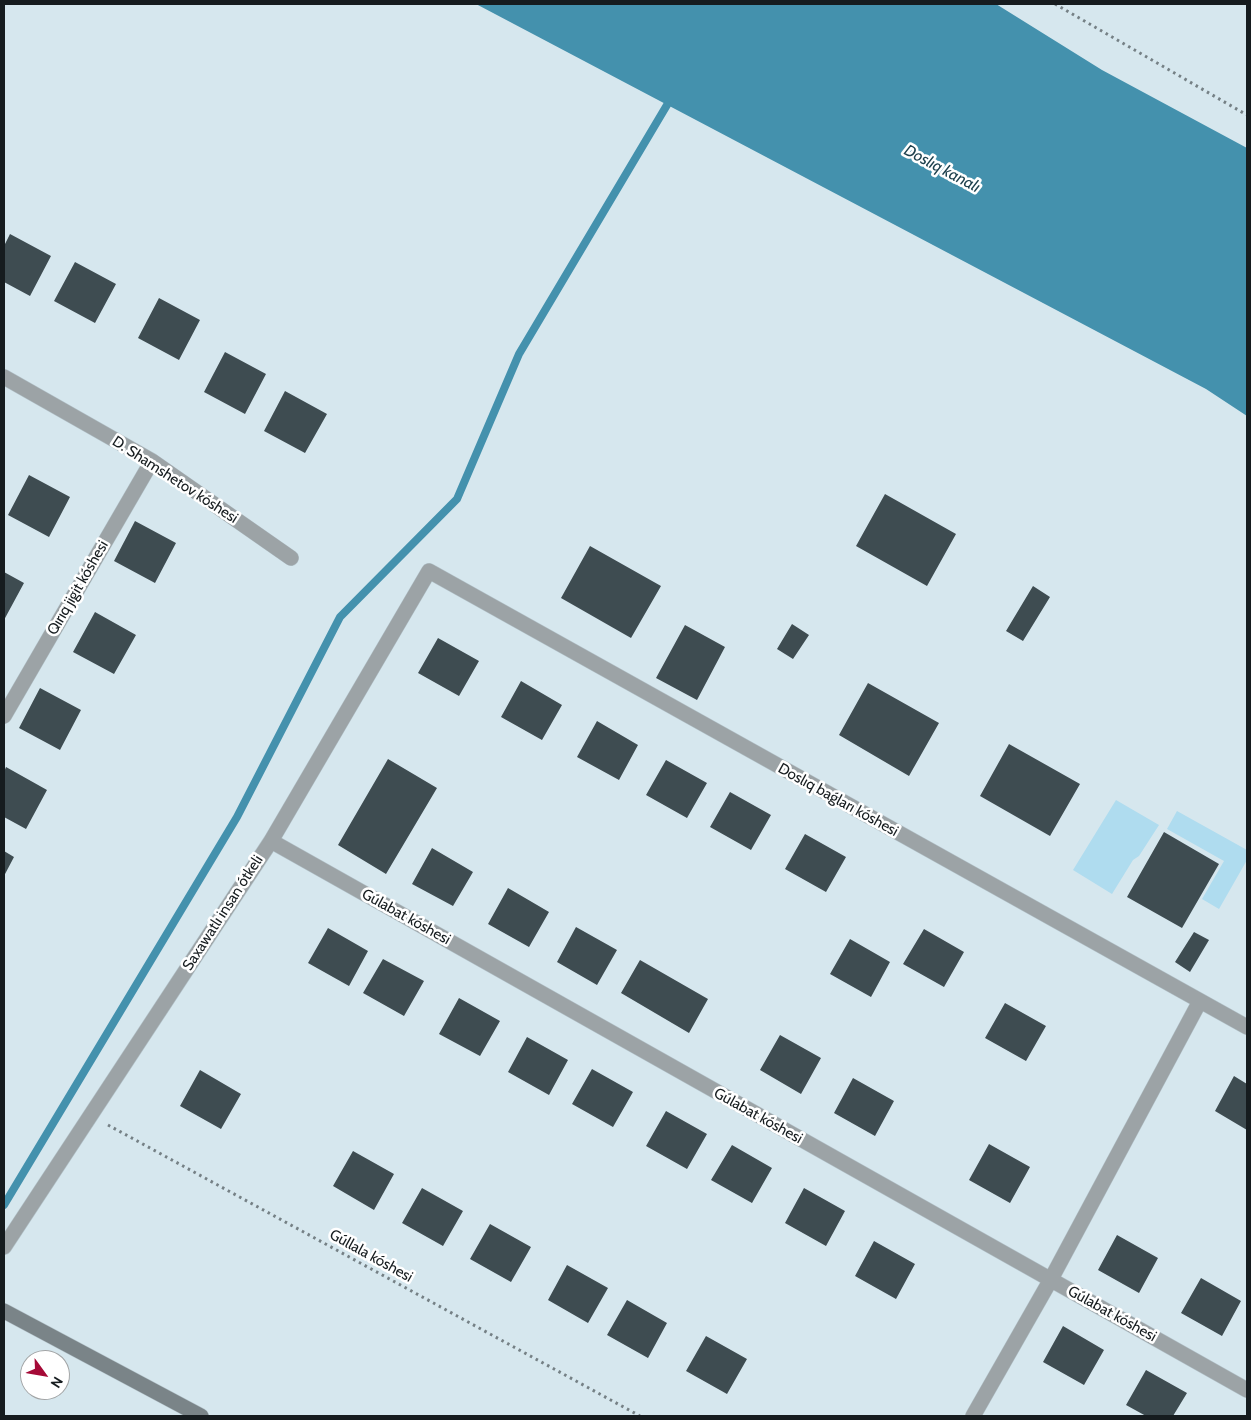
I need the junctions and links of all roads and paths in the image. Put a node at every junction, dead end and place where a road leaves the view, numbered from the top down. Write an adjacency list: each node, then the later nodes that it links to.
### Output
1 (1055, 4): 2 (path)
2 (1247, 115)
3 (4, 377): 4 (street, D. Shamshetov kóshesi)
4 (152, 461): 5 (street, D. Shamshetov kóshesi); 7 (street, Qırıq jigit kóshesi)
5 (291, 558)
6 (430, 571): 8 (street, Saxawatlı insan ótkeli); 9 (street, Doslıq baǵları kóshesi)
7 (4, 716)
8 (270, 841): 11 (street, Saxawatlı insan ótkeli); 13 (street, Gúlabat kóshesi)
9 (1200, 1002): 10 (street, Doslıq baǵları kóshesi); 13 (street)
10 (1247, 1027)
11 (91, 1116): 12 (street, Saxawatlı insan ótkeli); 17 (path, Gúllala kóshesi)
12 (4, 1247)
13 (1050, 1280): 15 (street, Gúlabat kóshesi); 18 (street)
14 (4, 1311): 16 (main road)
15 (1247, 1390)
16 (201, 1416)
17 (640, 1416)
18 (974, 1416)

